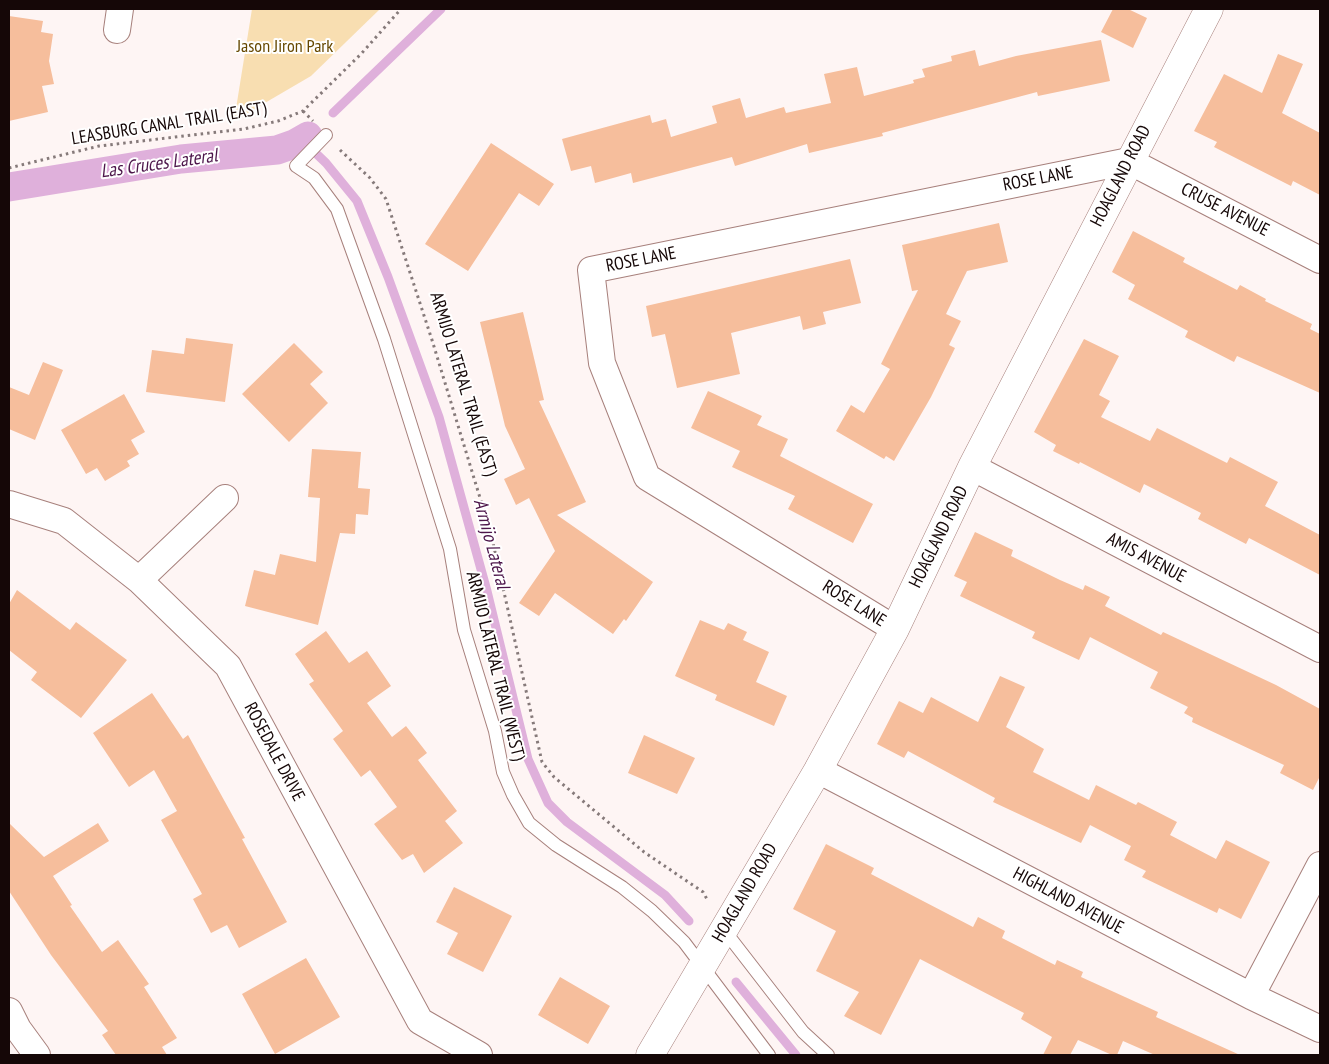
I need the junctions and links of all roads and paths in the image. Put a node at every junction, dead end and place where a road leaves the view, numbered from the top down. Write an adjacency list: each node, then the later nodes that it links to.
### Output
1 (401, 9): 3 (path)
2 (1209, 9): 5 (street, HOAGLAND ROAD)
3 (303, 111): 4 (path, ARMIJO LATERAL TRAIL (EAST)); 6 (path, LEASBURG CANAL TRAIL (EAST))
4 (322, 140): 16 (path, ARMIJO LATERAL TRAIL (EAST)); 17 (lane, ARMIJO LATERAL TRAIL (WEST))
5 (1129, 161): 7 (street, CRUSE AVENUE); 8 (street, HOAGLAND ROAD); 12 (street, ROSE LANE)
6 (9, 168)
7 (1320, 260)
8 (972, 467): 12 (street, HOAGLAND ROAD); 13 (street, AMIS AVENUE)
9 (225, 498): 11 (street)
10 (9, 504): 11 (street, ROSEDALE DRIVE)
11 (139, 580): 22 (street, ROSEDALE DRIVE)
12 (895, 629): 14 (street, HOAGLAND ROAD)
13 (1320, 649)
14 (818, 770): 16 (street, HOAGLAND ROAD); 18 (street, HIGHLAND AVENUE)
15 (1320, 865): 18 (street)
16 (724, 930): 17 (street, HOAGLAND ROAD); 25 (lane)
17 (702, 967): 23 (street, HOAGLAND ROAD); 24 (lane, ARMIJO LATERAL TRAIL (WEST))
18 (1251, 996): 20 (street, HIGHLAND AVENUE)
19 (12, 1025): 21 (street)
20 (1320, 1029)
21 (37, 1055)
22 (480, 1055)
23 (650, 1055)
24 (769, 1055)
25 (828, 1055)

